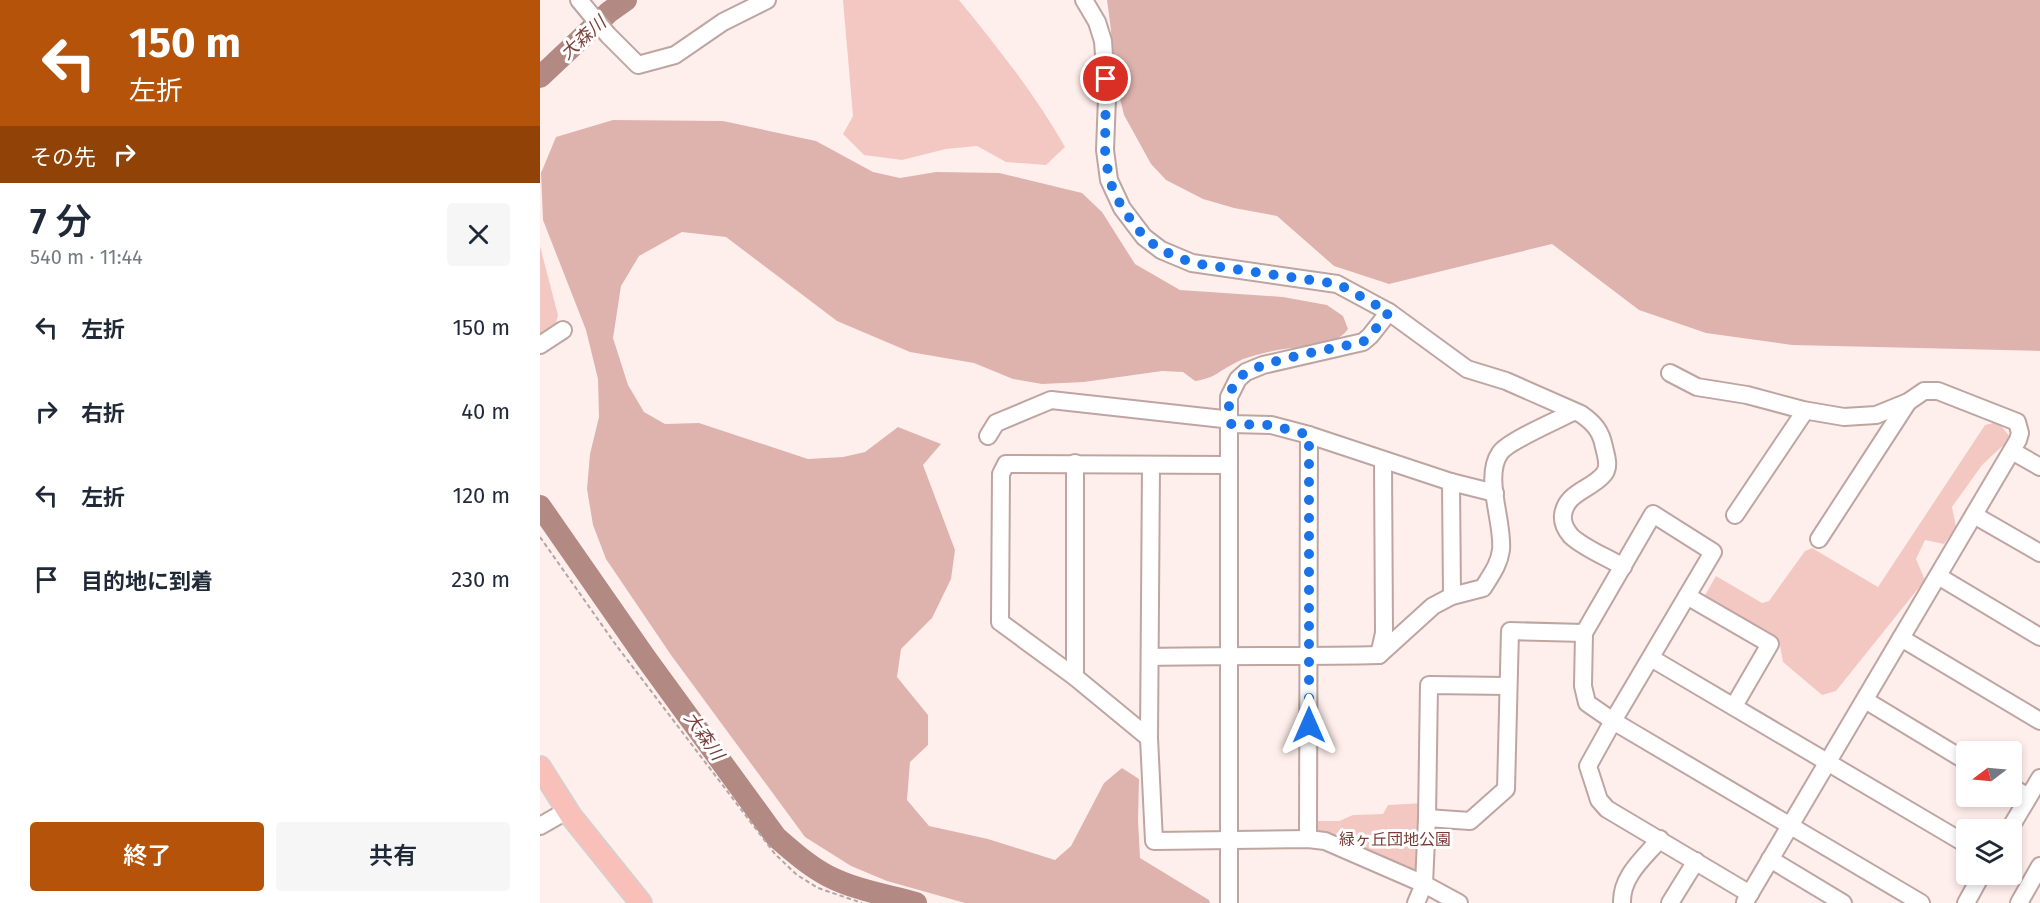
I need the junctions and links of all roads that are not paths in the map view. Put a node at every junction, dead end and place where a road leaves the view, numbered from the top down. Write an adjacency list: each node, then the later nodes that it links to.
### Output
1 (767, 0): 3 (street)
2 (1084, 0): 4 (street)
3 (584, 6)
4 (1389, 312): 10 (street); 11 (street)
5 (563, 330): 6 (street)
6 (540, 345)
7 (1670, 373): 9 (street)
8 (1908, 402): 9 (street); 14 (street); 24 (street)
9 (1805, 411): 22 (street)
10 (1573, 412): 21 (street); 26 (street)
11 (1231, 424): 12 (street); 13 (street); 18 (street)
12 (1309, 435): 15 (street); 36 (street)
13 (988, 436)
14 (2012, 451): 19 (street); 23 (street)
15 (1383, 460): 20 (street); 34 (street)
16 (1075, 463): 17 (street); 38 (street); 38 (street)
17 (1151, 465): 18 (street); 35 (street)
18 (1229, 465): 33 (street)
19 (2040, 467)
20 (1451, 482): 21 (street); 28 (street)
21 (1495, 493): 28 (street)
22 (1735, 515)
23 (1974, 515): 25 (street); 27 (street)
24 (1818, 539)
25 (2040, 553)
26 (1623, 567): 29 (street); 30 (street)
27 (1938, 576): 31 (street); 32 (street)
28 (1452, 596): 34 (street)
29 (1687, 596): 37 (street); 41 (street)
30 (1584, 633): 39 (street); 42 (street)
31 (2040, 637)
32 (1901, 638): 40 (street); 43 (street)
33 (1230, 655): 35 (street); 36 (street); 59 (street)
34 (1380, 655): 36 (street)
35 (1151, 657): 44 (street)
36 (1309, 657): 57 (street)
37 (1651, 658): 41 (street); 42 (street)
38 (1075, 677): 44 (street)
39 (1508, 686): 52 (street); 52 (street)
40 (1865, 700): 45 (street); 46 (street)
41 (1734, 706): 46 (street)
42 (1612, 721): 54 (street); 58 (street)
43 (2040, 721)
44 (1149, 738): 59 (street)
45 (1956, 755)
46 (1828, 762): 54 (street); 56 (street)
47 (540, 767): 51 (main road)
48 (2040, 778): 50 (street)
49 (2022, 793): 50 (street)
50 (2028, 797): 53 (street)
51 (568, 810): 55 (street); 66 (main road)
52 (1427, 818): 63 (street)
53 (2015, 819)
54 (1790, 825): 60 (street); 73 (street)
55 (540, 826)
56 (1956, 838)
57 (1308, 839): 59 (street); 63 (street)
58 (1660, 839): 61 (street); 70 (street)
59 (1228, 841): 67 (street)
60 (1770, 859): 65 (street); 72 (street)
61 (1696, 861): 65 (street); 71 (street)
62 (2040, 866): 75 (street)
63 (1424, 884): 68 (street); 69 (street)
64 (1976, 885): 74 (street)
65 (1747, 898)
66 (641, 903)
67 (1229, 903)
68 (1416, 903)
69 (1459, 903)
70 (1622, 903)
71 (1670, 903)
72 (1843, 903)
73 (1921, 903)
74 (1966, 903)
75 (2019, 903)

